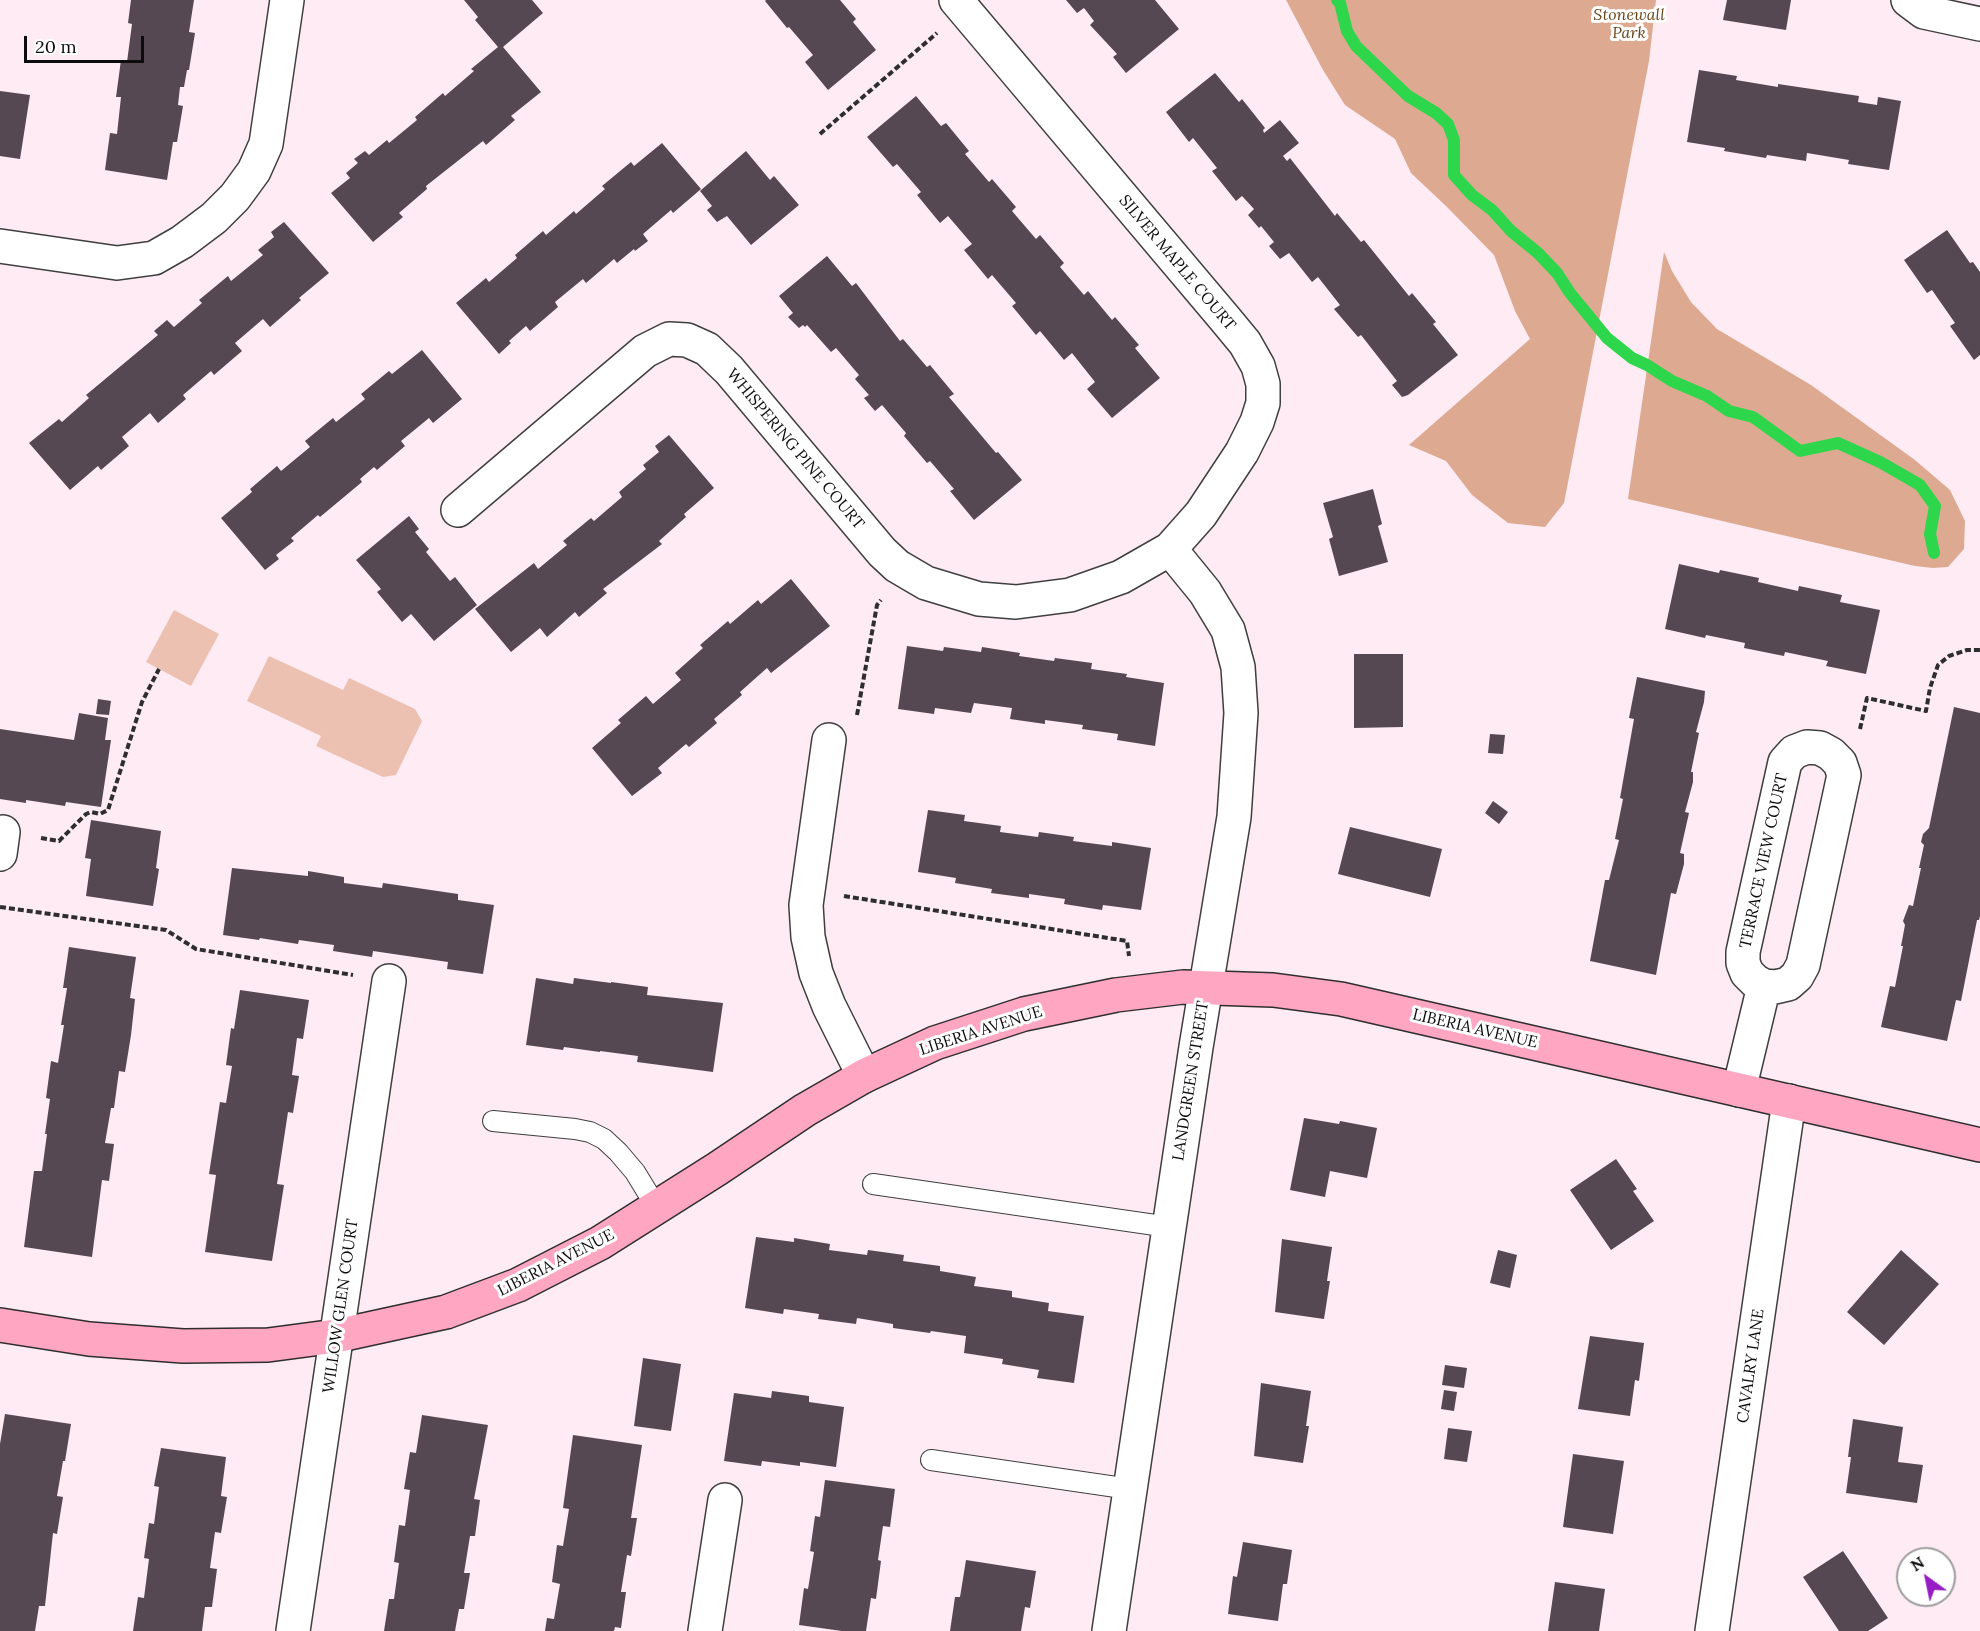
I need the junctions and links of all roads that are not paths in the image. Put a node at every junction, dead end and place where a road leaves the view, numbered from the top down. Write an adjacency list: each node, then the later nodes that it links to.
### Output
1 (287, 0): 5 (street)
2 (1908, 0): 4 (street)
3 (960, 5): 7 (street, SILVER MAPLE COURT)
4 (1980, 24)
5 (0, 246)
6 (458, 510): 7 (street, WHISPERING PINE COURT)
7 (1170, 549): 11 (street, LANDGREEN STREET)
8 (829, 740): 12 (street)
9 (388, 981): 21 (street, WILLOW GLEN COURT)
10 (1764, 986): 10 (street, TERRACE VIEW COURT); 13 (street)
11 (1206, 987): 12 (main road, LIBERIA AVENUE); 13 (main road, LIBERIA AVENUE); 19 (street, LANDGREEN STREET)
12 (864, 1076): 18 (main road, LIBERIA AVENUE)
13 (1739, 1090): 14 (main road, LIBERIA AVENUE)
14 (1790, 1101): 16 (main road, LIBERIA AVENUE); 28 (street, CAVALRY LANE)
15 (493, 1121): 18 (lane)
16 (1980, 1145)
17 (873, 1184): 19 (lane)
18 (657, 1208): 21 (main road, LIBERIA AVENUE)
19 (1169, 1227): 23 (street, LANDGREEN STREET)
20 (0, 1325): 21 (main road, LIBERIA AVENUE)
21 (336, 1336): 25 (street, WILLOW GLEN COURT)
22 (931, 1460): 23 (lane)
23 (1130, 1489): 27 (street, LANDGREEN STREET)
24 (725, 1500): 26 (street)
25 (293, 1631)
26 (705, 1631)
27 (1109, 1631)
28 (1712, 1631)

